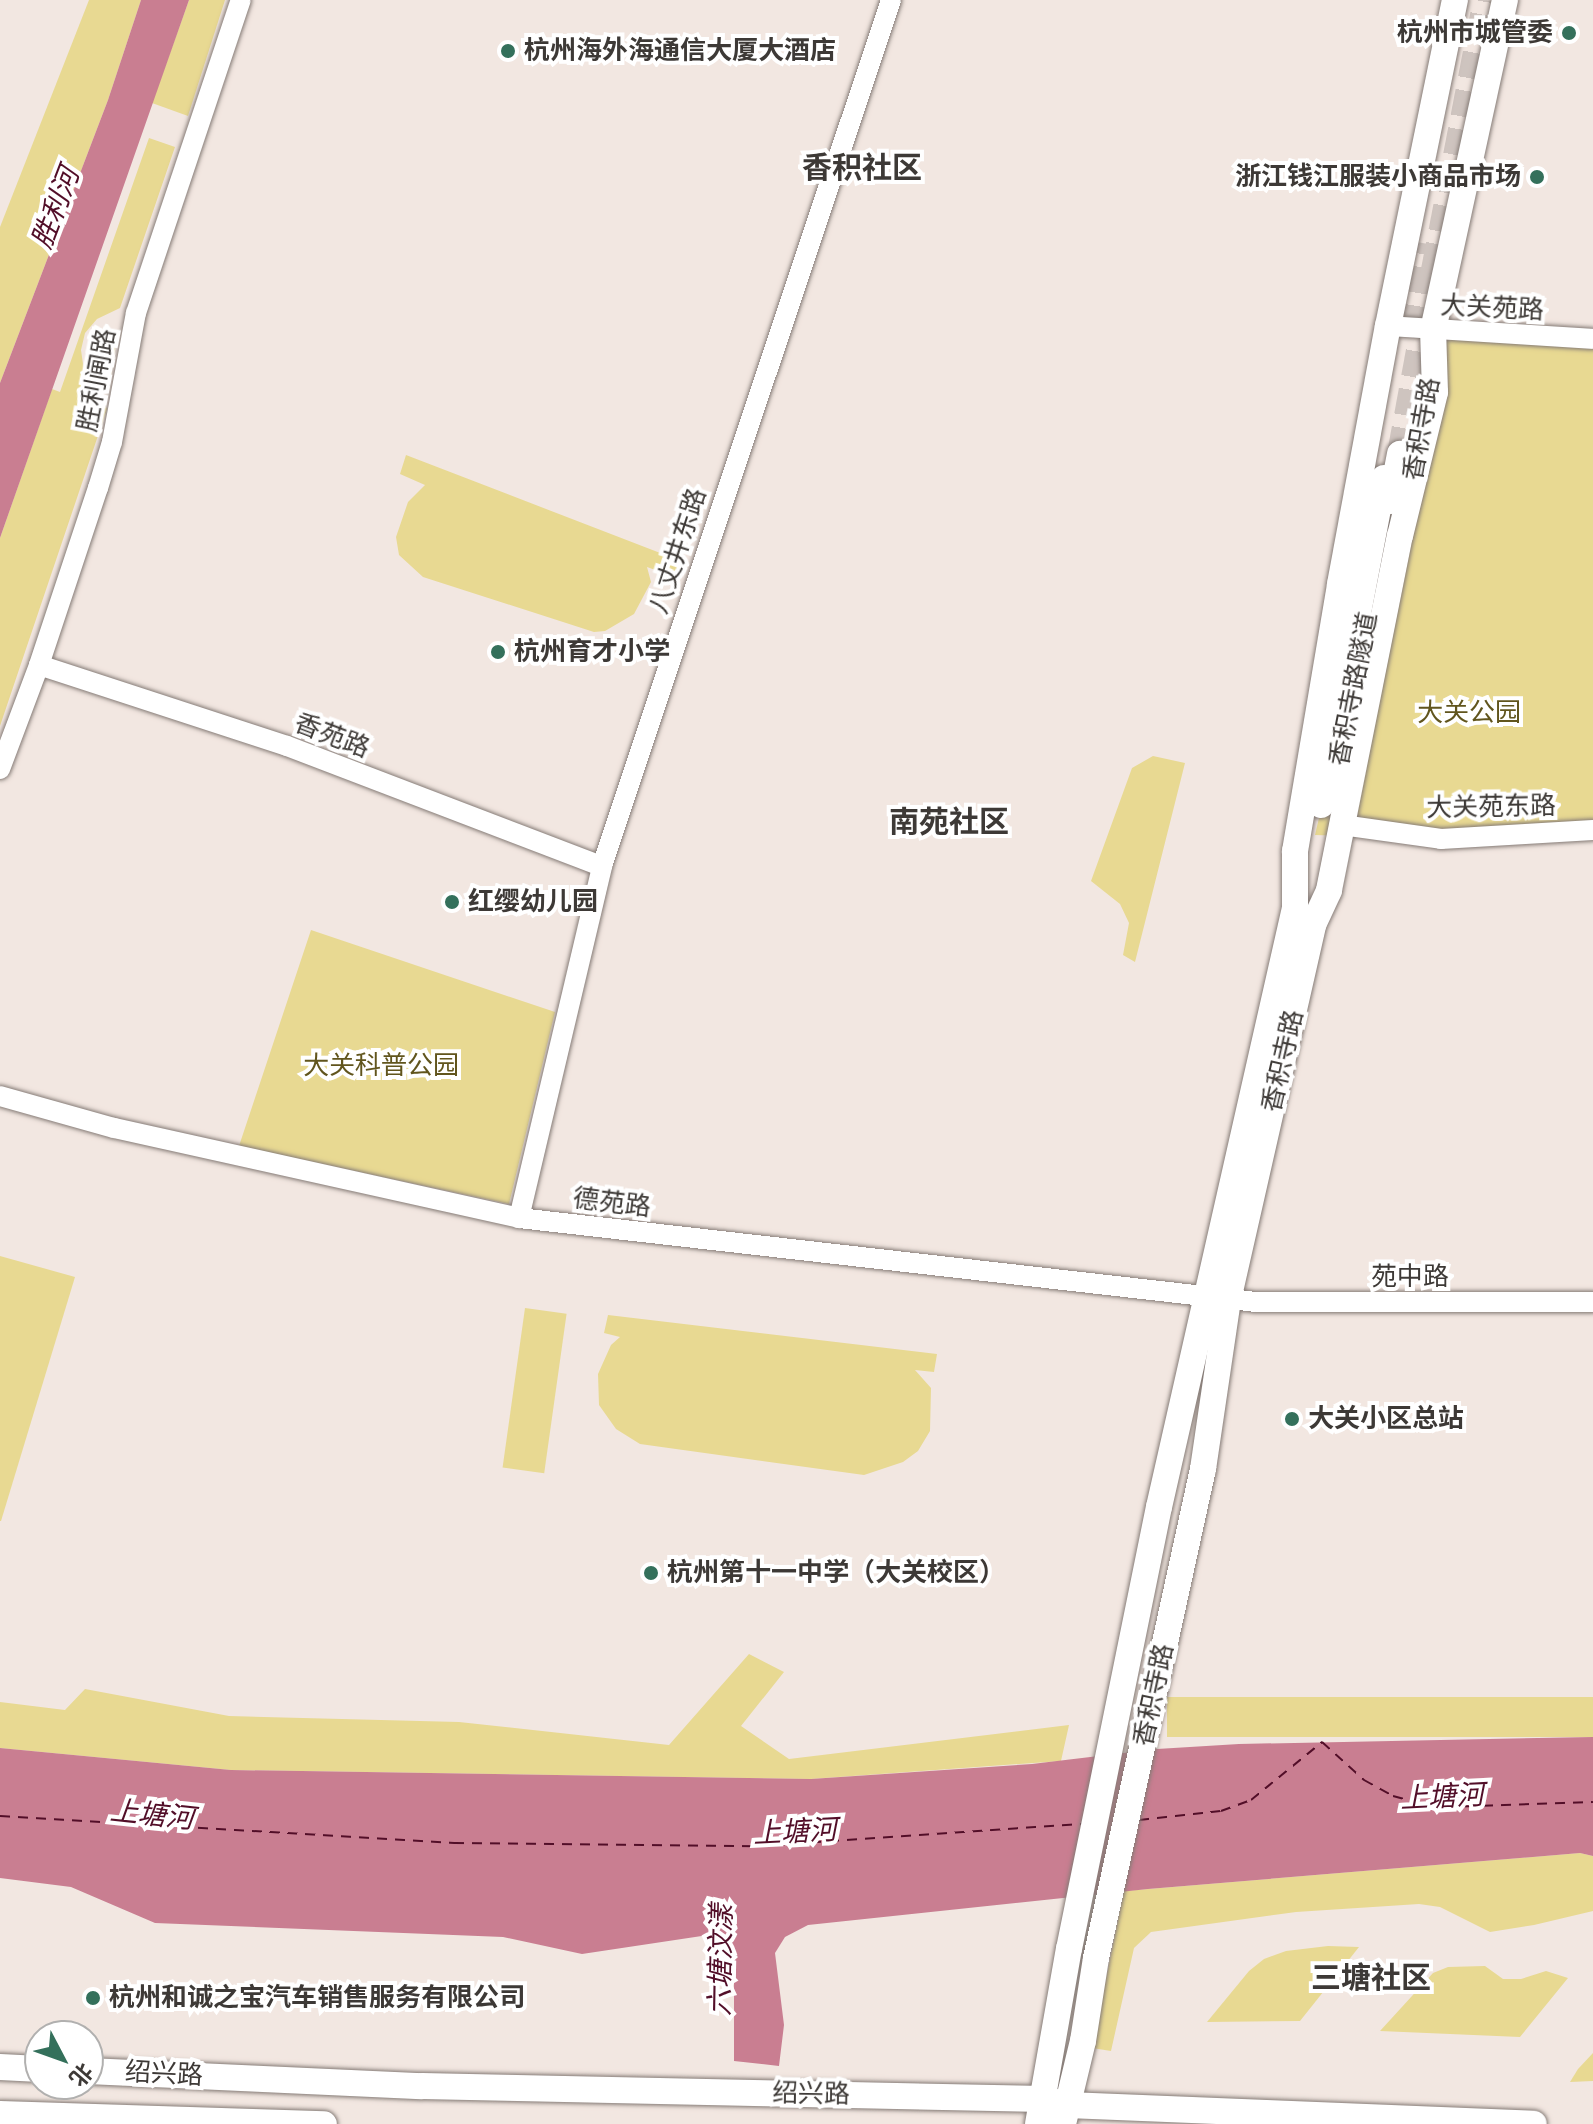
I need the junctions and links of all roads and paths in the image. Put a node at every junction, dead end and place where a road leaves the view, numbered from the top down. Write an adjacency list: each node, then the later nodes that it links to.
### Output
1 (241, 0): 9 (street, 胜利闸路)
2 (891, 0): 13 (street, 八丈井东路)
3 (1455, 0): 5 (main road, 香积寺路)
4 (1505, 0): 6 (main road, 香积寺路)
5 (1388, 326): 6 (street, 大关苑路); 14 (main road, 香积寺路)
6 (1433, 330): 7 (street, 大关苑路); 11 (main road, 香积寺路)
7 (1593, 339)
8 (1395, 452): 14 (main road, 香积寺路隧道)
9 (39, 665): 10 (street, 胜利闸路); 13 (street, 香苑路)
10 (0, 769)
11 (1342, 825): 12 (street, 大关苑东路); 14 (main road, 香积寺路)
12 (1593, 830)
13 (602, 866): 16 (street, 八丈井东路)
14 (1304, 916): 17 (main road, 香积寺路)
15 (0, 1096): 16 (street, 德苑路)
16 (519, 1218): 17 (street, 德苑路)
17 (1218, 1298): 18 (street, 苑中路); 22 (main road, 香积寺路); 22 (main road, 香积寺路)
18 (1593, 1302)
19 (0, 2067): 20 (main road)
20 (24, 2068)
21 (104, 2072): 22 (main road, 绍兴路)
22 (1053, 2113): 25 (main road, 绍兴路)
23 (0, 2114): 24 (main road, 绍兴路)
24 (324, 2124)
25 (1534, 2124)

